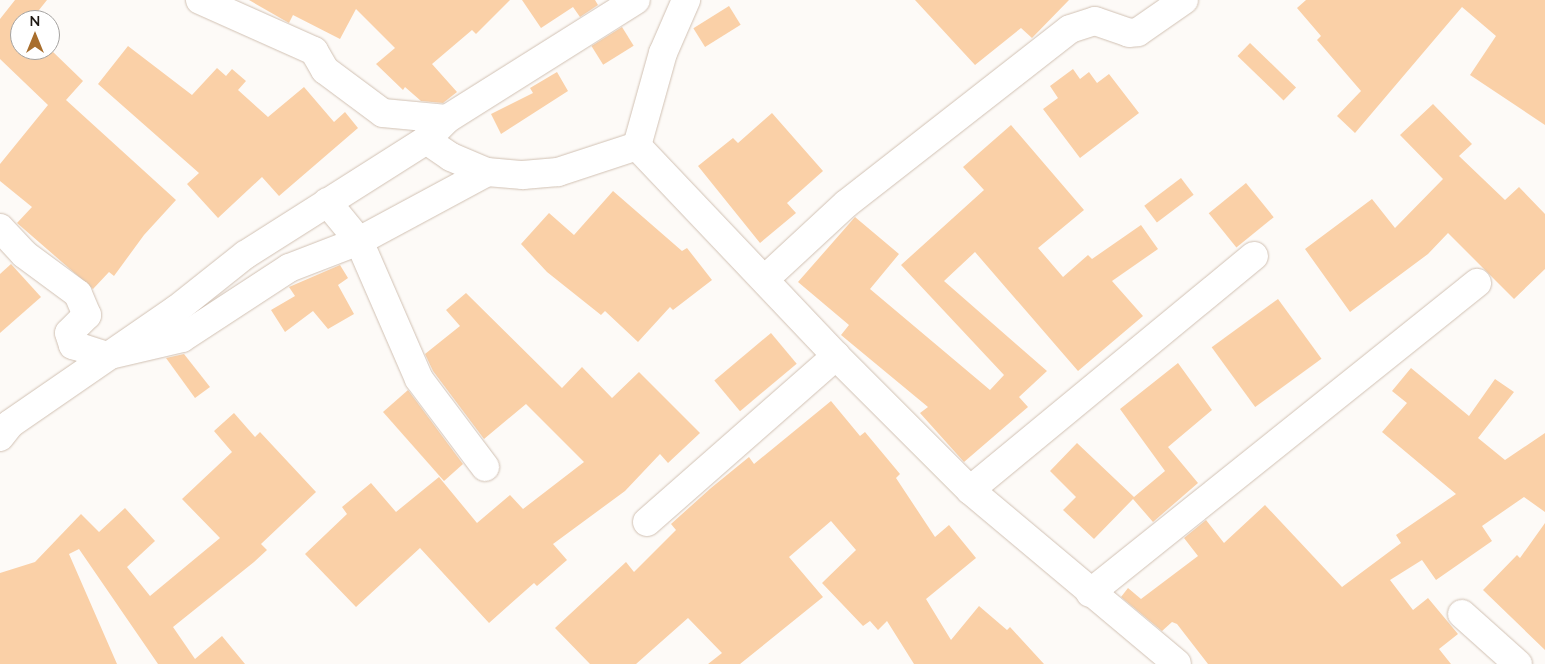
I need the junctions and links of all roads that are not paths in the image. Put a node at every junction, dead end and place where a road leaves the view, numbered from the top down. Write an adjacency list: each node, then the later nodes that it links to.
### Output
1 (200, 0): 5 (street)
2 (636, 0): 6 (street)
3 (686, 0): 8 (street)
4 (1184, 0): 15 (street)
5 (383, 113): 6 (street); 9 (street)
6 (447, 119): 7 (street)
7 (426, 140): 9 (street); 10 (street)
8 (637, 146): 10 (street); 15 (street)
9 (398, 155): 11 (street)
10 (487, 172): 13 (street)
11 (327, 202): 13 (street); 17 (street)
12 (0, 228): 17 (street)
13 (359, 241): 17 (street); 20 (street)
14 (1254, 256): 21 (street)
15 (765, 279): 18 (street)
16 (1477, 283): 23 (street)
17 (106, 356): 19 (street)
18 (836, 356): 21 (street); 22 (street)
19 (3, 425)
20 (485, 467)
21 (970, 490): 23 (street)
22 (647, 522)
23 (1090, 593): 25 (street)
24 (1462, 614): 26 (street)
25 (1177, 664)
26 (1518, 664)

